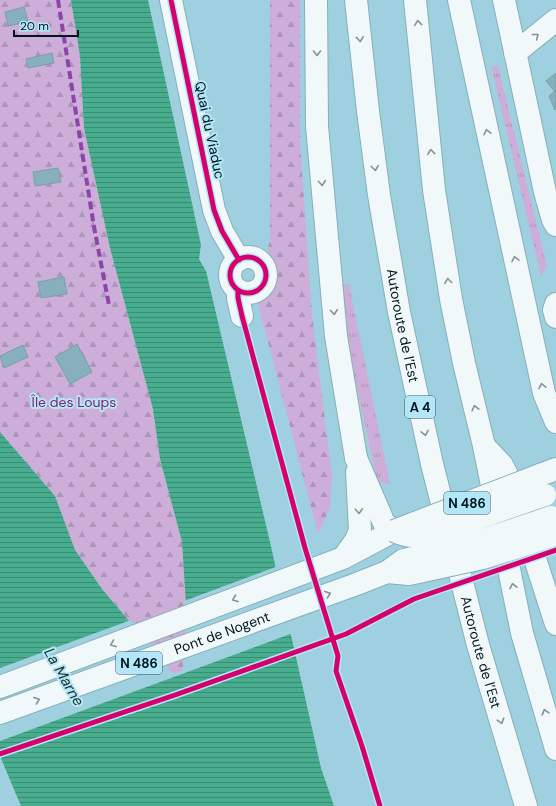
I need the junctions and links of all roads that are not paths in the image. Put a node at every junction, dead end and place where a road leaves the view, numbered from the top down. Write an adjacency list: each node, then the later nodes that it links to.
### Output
1 (171, 0): 10 (main road, Quai du Viaduc)
2 (316, 0): 17 (main road, one-way to 17)
3 (356, 0): 26 (main road, Autoroute de l’Est / A 4, one-way to 26)
4 (415, 0): 16 (main road, one-way to 4)
5 (459, 0): 15 (main road, one-way to 5)
6 (504, 0): 8 (main road)
7 (556, 20): 8 (main road, one-way to 7)
8 (515, 53): 9 (main road)
9 (556, 224)
10 (239, 260): 11 (main road); 11 (main road)
11 (238, 290): 13 (main road)
12 (556, 304): 14 (main road)
13 (242, 316)
14 (556, 317)
15 (556, 422)
16 (484, 446): 22 (main road); 25 (main road, one-way to 16)
17 (356, 458): 20 (main road); 21 (main road, one-way to 21)
18 (549, 483): 20 (main road, N 486, bridge)
19 (555, 525): 24 (main road, Pont de Nogent / N 486, one-way to 19, bridge)
20 (394, 531): 21 (main road, N 486)
21 (343, 558): 23 (main road, Pont de Nogent / N 486, one-way to 23)
22 (556, 624)
23 (0, 687)
24 (0, 713)
25 (556, 749)
26 (526, 806)

